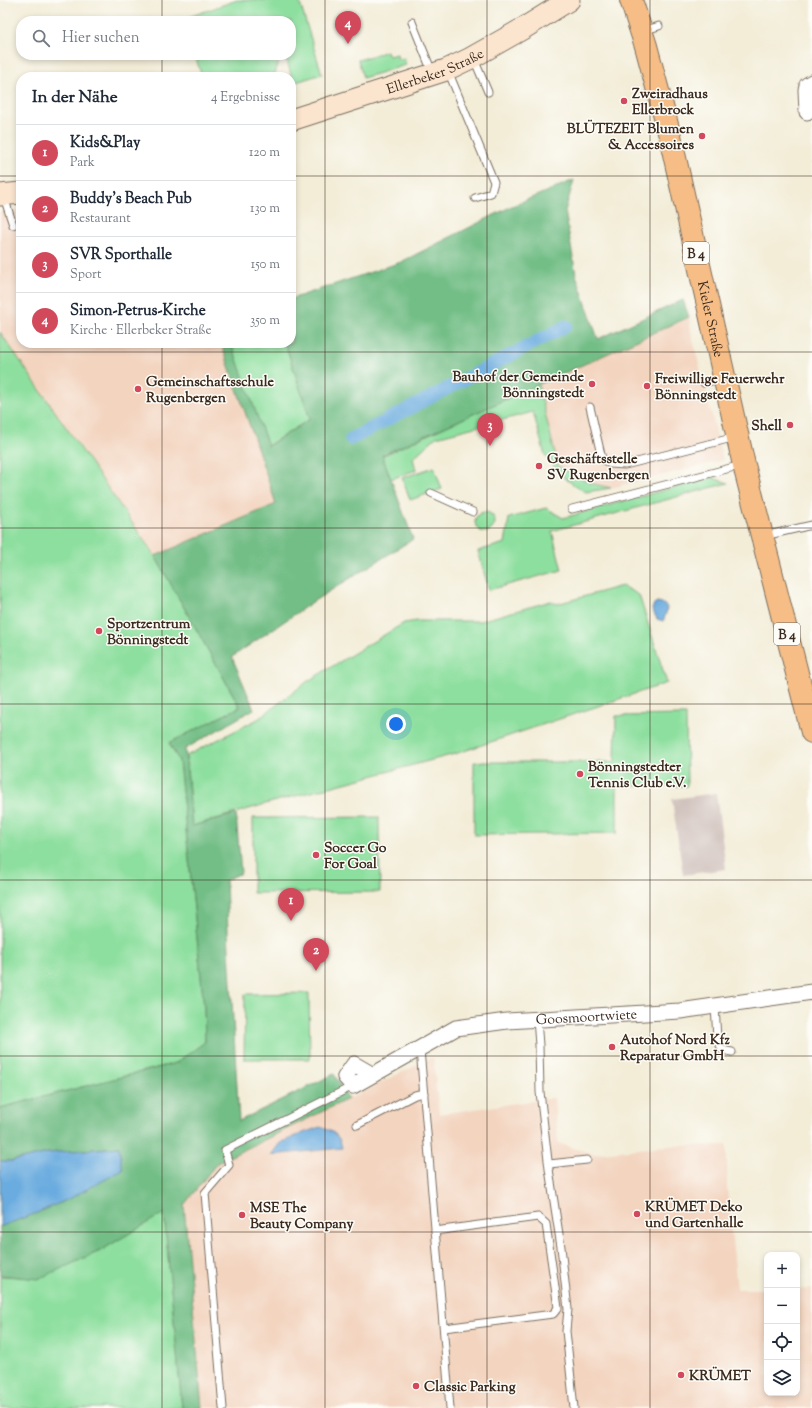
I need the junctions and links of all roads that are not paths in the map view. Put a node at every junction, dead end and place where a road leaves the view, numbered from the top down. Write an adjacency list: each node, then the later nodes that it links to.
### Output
1 (569, 0): 4 (main road, Ellerbeker Straße)
2 (630, 0): 13 (main road, Kieler Straße / B 4)
3 (412, 22): 5 (lane)
4 (473, 57): 5 (main road, Ellerbeker Straße); 7 (lane)
5 (439, 72): 9 (main road, Ellerbeker Straße); 11 (lane)
6 (812, 82): 8 (street)
7 (488, 92)
8 (807, 112)
9 (296, 118)
10 (8, 195): 12 (lane)
11 (475, 198)
12 (13, 225)
13 (724, 377): 14 (lane); 16 (main road, Kieler Straße / B 4)
14 (704, 383)
15 (590, 407): 16 (lane)
16 (738, 436): 17 (main road, Kieler Straße / B 4)
17 (744, 465): 19 (lane); 22 (main road, Kieler Straße / B 4)
18 (431, 493): 20 (lane)
19 (572, 510)
20 (472, 512)
21 (812, 525): 22 (lane)
22 (762, 536): 23 (main road, Kieler Straße / B 4)
23 (812, 732)
24 (812, 992): 25 (street, Goosmoortwiete)
25 (714, 1006): 26 (street, Goosmoortwiete); 28 (lane)
26 (537, 1019): 27 (street, Goosmoortwiete); 33 (lane)
27 (420, 1049): 29 (street, Goosmoortwiete); 30 (lane)
28 (732, 1052)
29 (353, 1086): 36 (lane)
30 (424, 1093): 31 (lane); 34 (lane)
31 (357, 1125)
32 (587, 1160): 33 (lane)
33 (549, 1164): 38 (lane)
34 (435, 1231): 35 (lane); 35 (lane)
35 (444, 1328): 37 (lane)
36 (223, 1408)
37 (450, 1408)
38 (574, 1408)

